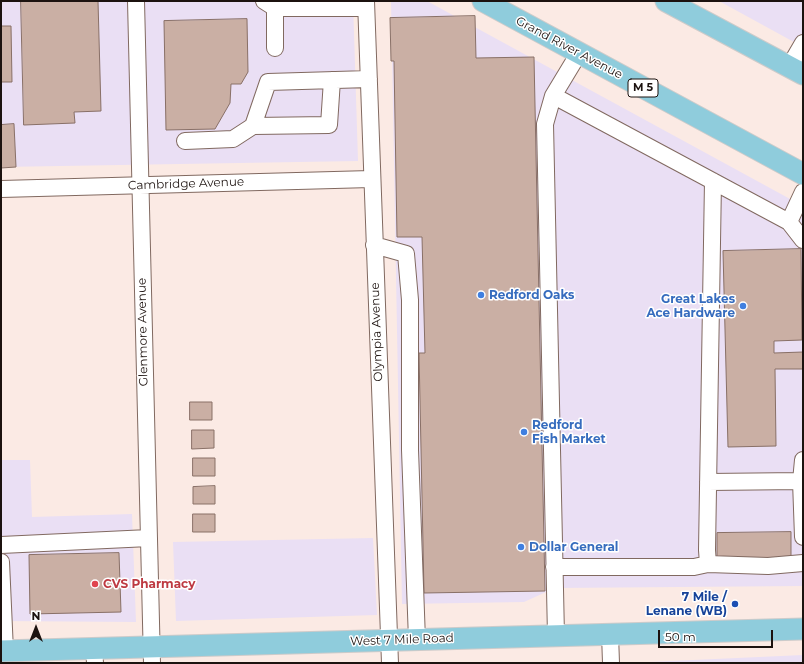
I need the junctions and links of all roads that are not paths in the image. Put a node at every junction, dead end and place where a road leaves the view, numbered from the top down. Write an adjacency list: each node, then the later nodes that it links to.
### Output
1 (136, 1): 18 (street, Glenmore Avenue)
2 (483, 1): 8 (main road, Grand River Avenue / M 5)
3 (666, 1): 9 (main road)
4 (270, 4): 5 (street); 7 (street)
5 (366, 4): 10 (street, Olympia Avenue)
6 (803, 43): 9 (street)
7 (275, 48)
8 (579, 53): 12 (street); 15 (main road, Grand River Avenue / M 5)
9 (796, 70)
10 (368, 78): 11 (street); 16 (street, Olympia Avenue)
11 (332, 80): 13 (street); 13 (street)
12 (554, 96): 17 (street); 33 (street)
13 (253, 126): 14 (street)
14 (185, 141)
15 (803, 174)
16 (371, 179): 18 (street, Cambridge Avenue); 23 (street, Olympia Avenue)
17 (713, 181): 21 (street); 26 (street)
18 (140, 185): 19 (street, Cambridge Avenue); 28 (street, Glenmore Avenue)
19 (1, 189)
20 (803, 192): 21 (street)
21 (789, 222): 22 (street)
22 (803, 240)
23 (374, 245): 37 (street); 38 (street, Olympia Avenue)
24 (803, 460): 25 (street)
25 (801, 481): 26 (street); 27 (street)
26 (708, 482): 32 (street)
27 (803, 537)
28 (149, 538): 29 (street); 40 (street, Glenmore Avenue)
29 (1, 545)
30 (1, 562): 39 (street)
31 (803, 563): 32 (street)
32 (708, 564): 33 (street)
33 (554, 567): 36 (street)
34 (803, 629): 35 (main road, West 7 Mile Road)
35 (610, 634): 36 (main road, West 7 Mile Road); 44 (street)
36 (556, 636): 37 (main road, West 7 Mile Road)
37 (417, 640): 38 (main road, West 7 Mile Road)
38 (389, 641): 40 (main road, West 7 Mile Road); 43 (street, Olympia Avenue)
39 (3, 651): 42 (main road, West 7 Mile Road)
40 (151, 655): 41 (main road, West 7 Mile Road)
41 (95, 656): 42 (main road, West 7 Mile Road)
42 (32, 657)
43 (390, 663)
44 (611, 663)

